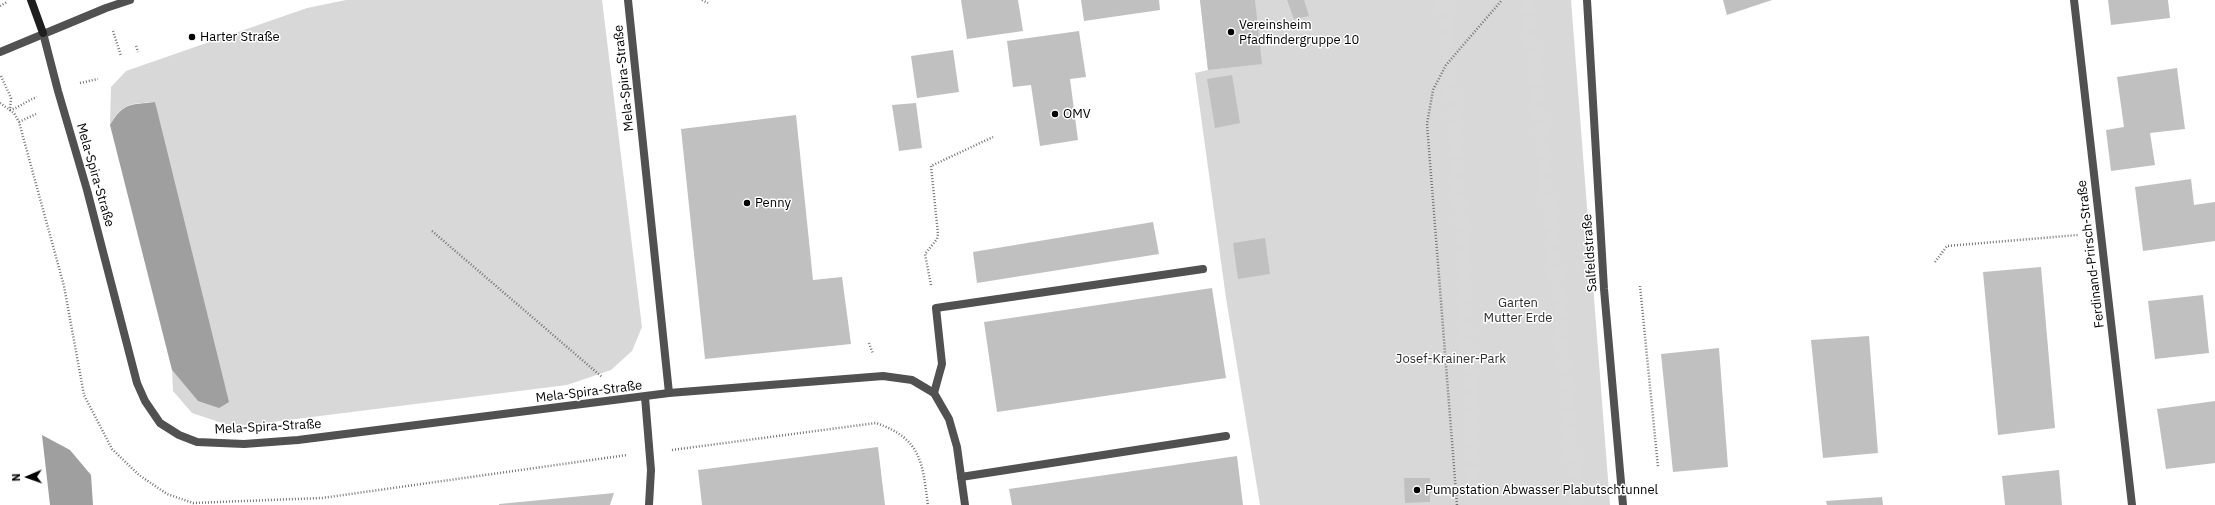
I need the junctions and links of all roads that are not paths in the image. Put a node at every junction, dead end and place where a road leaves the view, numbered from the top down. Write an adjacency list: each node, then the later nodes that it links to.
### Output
1 (31, 0): 6 (main road)
2 (130, 0): 6 (street)
3 (628, 0): 9 (street, Mela-Spira-Straße)
4 (1587, 0): 16 (street, Salfeldstraße)
5 (2074, 0): 17 (street, Ferdinand-Prirsch-Straße)
6 (43, 33): 7 (street); 11 (street, Mela-Spira-Straße)
7 (0, 52)
8 (1203, 269): 10 (street)
9 (669, 393): 10 (street, Mela-Spira-Straße); 11 (street, Mela-Spira-Straße)
10 (934, 393): 13 (street, Mela-Spira-Straße)
11 (644, 397): 14 (street)
12 (1226, 436): 13 (street)
13 (961, 477): 15 (street, Mela-Spira-Straße)
14 (649, 505)
15 (966, 505)
16 (1623, 505)
17 (2132, 505)

